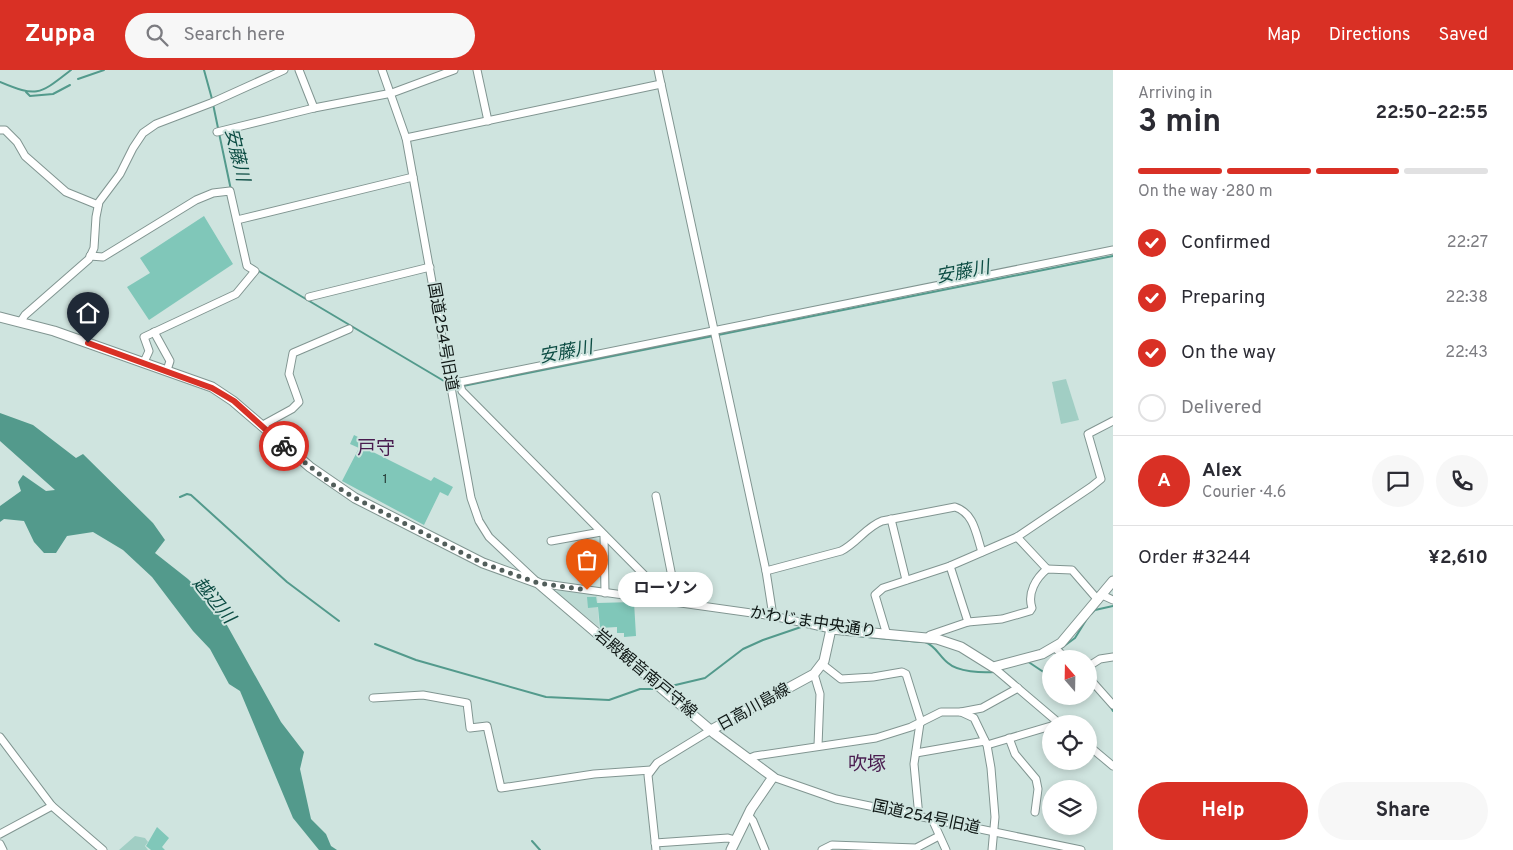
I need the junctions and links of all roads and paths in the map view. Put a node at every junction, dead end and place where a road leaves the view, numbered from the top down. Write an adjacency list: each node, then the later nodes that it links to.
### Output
1 (284, 70): 15 (street)
2 (299, 70): 9 (street)
3 (382, 70): 8 (street, 国道254号旧道)
4 (454, 70): 8 (street)
5 (477, 70): 10 (street)
6 (658, 70): 7 (street)
7 (661, 84): 10 (street); 24 (street)
8 (392, 93): 9 (street); 13 (street, 国道254号旧道)
9 (314, 108): 12 (street)
10 (488, 121): 13 (street)
11 (0, 130): 15 (street)
12 (217, 132)
13 (406, 138): 14 (street, 国道254号旧道)
14 (413, 177): 16 (street); 19 (street, 国道254号旧道)
15 (98, 205): 18 (street)
16 (236, 220): 18 (street); 25 (street)
17 (1113, 250): 24 (street)
18 (90, 256): 22 (street)
19 (430, 267): 20 (street); 29 (street, 国道254号旧道)
20 (309, 297)
21 (0, 317): 22 (main road, 岩殿観音南戸守線)
22 (21, 321): 26 (main road, 岩殿観音南戸守線)
23 (349, 329): 31 (street)
24 (714, 331): 28 (street); 40 (street)
25 (154, 332): 26 (street); 27 (street)
26 (144, 362): 27 (main road, 岩殿観音南戸守線)
27 (167, 370): 31 (main road, 岩殿観音南戸守線)
28 (459, 382): 29 (street); 34 (street)
29 (450, 384): 43 (street, 国道254号旧道)
30 (1113, 421): 35 (street)
31 (261, 426): 43 (main road, 岩殿観音南戸守線)
32 (656, 496): 47 (street)
33 (891, 519): 37 (street); 40 (street); 41 (street)
34 (603, 534): 36 (street); 44 (street); 47 (street)
35 (1017, 537): 37 (street); 39 (street)
36 (551, 541)
37 (982, 552): 38 (street)
38 (950, 566): 41 (street); 49 (street)
39 (1047, 569): 45 (street); 49 (street)
40 (766, 571): 48 (street)
41 (906, 580): 51 (street)
42 (1113, 581): 45 (main road)
43 (538, 583): 44 (street, かわじま中央通り); 70 (main road, 岩殿観音南戸守線)
44 (605, 592): 47 (street, かわじま中央通り)
45 (1100, 598): 46 (street); 53 (main road)
46 (1113, 600)
47 (674, 602): 48 (street, かわじま中央通り)
48 (773, 616): 50 (street, かわじま中央通り)
49 (968, 622): 52 (street)
50 (831, 629): 51 (main road, かわじま中央通り); 57 (main road, 日高川島線)
51 (887, 635): 52 (main road, かわじま中央通り)
52 (927, 638): 58 (main road, かわじま中央通り)
53 (1054, 648): 54 (street); 58 (main road)
54 (1056, 650)
55 (1113, 657): 56 (street)
56 (1098, 660)
57 (822, 664): 59 (main road, 日高川島線); 68 (street)
58 (993, 667): 60 (street)
59 (814, 674): 70 (main road, 日高川島線); 74 (street)
60 (1018, 688): 64 (street); 66 (street)
61 (1098, 688): 63 (street)
62 (373, 698): 79 (street)
63 (1113, 705)
64 (980, 708): 65 (street); 67 (street)
65 (961, 712): 67 (street); 68 (street)
66 (1049, 715)
67 (974, 718): 73 (street)
68 (921, 723): 74 (street); 75 (street)
69 (1042, 729): 72 (street)
70 (711, 730): 77 (main road, 日高川島線); 79 (street)
71 (0, 737): 81 (street)
72 (1009, 738): 73 (street); 82 (street)
73 (986, 743): 75 (street); 86 (street)
74 (818, 746): 77 (street)
75 (916, 752): 84 (street)
76 (1097, 753): 78 (street)
77 (748, 760): 80 (main road, 日高川島線)
78 (1113, 766)
79 (651, 770): 91 (street)
80 (773, 777): 83 (main road); 84 (street, 国道254号旧道)
81 (52, 806): 87 (street); 97 (street)
82 (1035, 812)
83 (748, 815): 89 (main road); 99 (street)
84 (919, 817): 85 (street, 国道254号旧道)
85 (932, 819): 86 (street, 国道254号旧道); 88 (street)
86 (994, 832): 95 (street, 国道254号旧道); 102 (street)
87 (0, 834)
88 (939, 836): 94 (street); 101 (street)
89 (735, 840): 91 (street); 98 (main road)
90 (0, 844): 96 (street)
91 (656, 846)
92 (856, 848): 93 (street); 100 (street)
93 (887, 849): 94 (street)
94 (917, 849)
95 (1073, 849): 103 (street, 国道254号旧道)
96 (3, 850)
97 (103, 850)
98 (731, 850)
99 (765, 850)
100 (823, 850)
101 (946, 850)
102 (992, 850)
103 (1081, 850)

